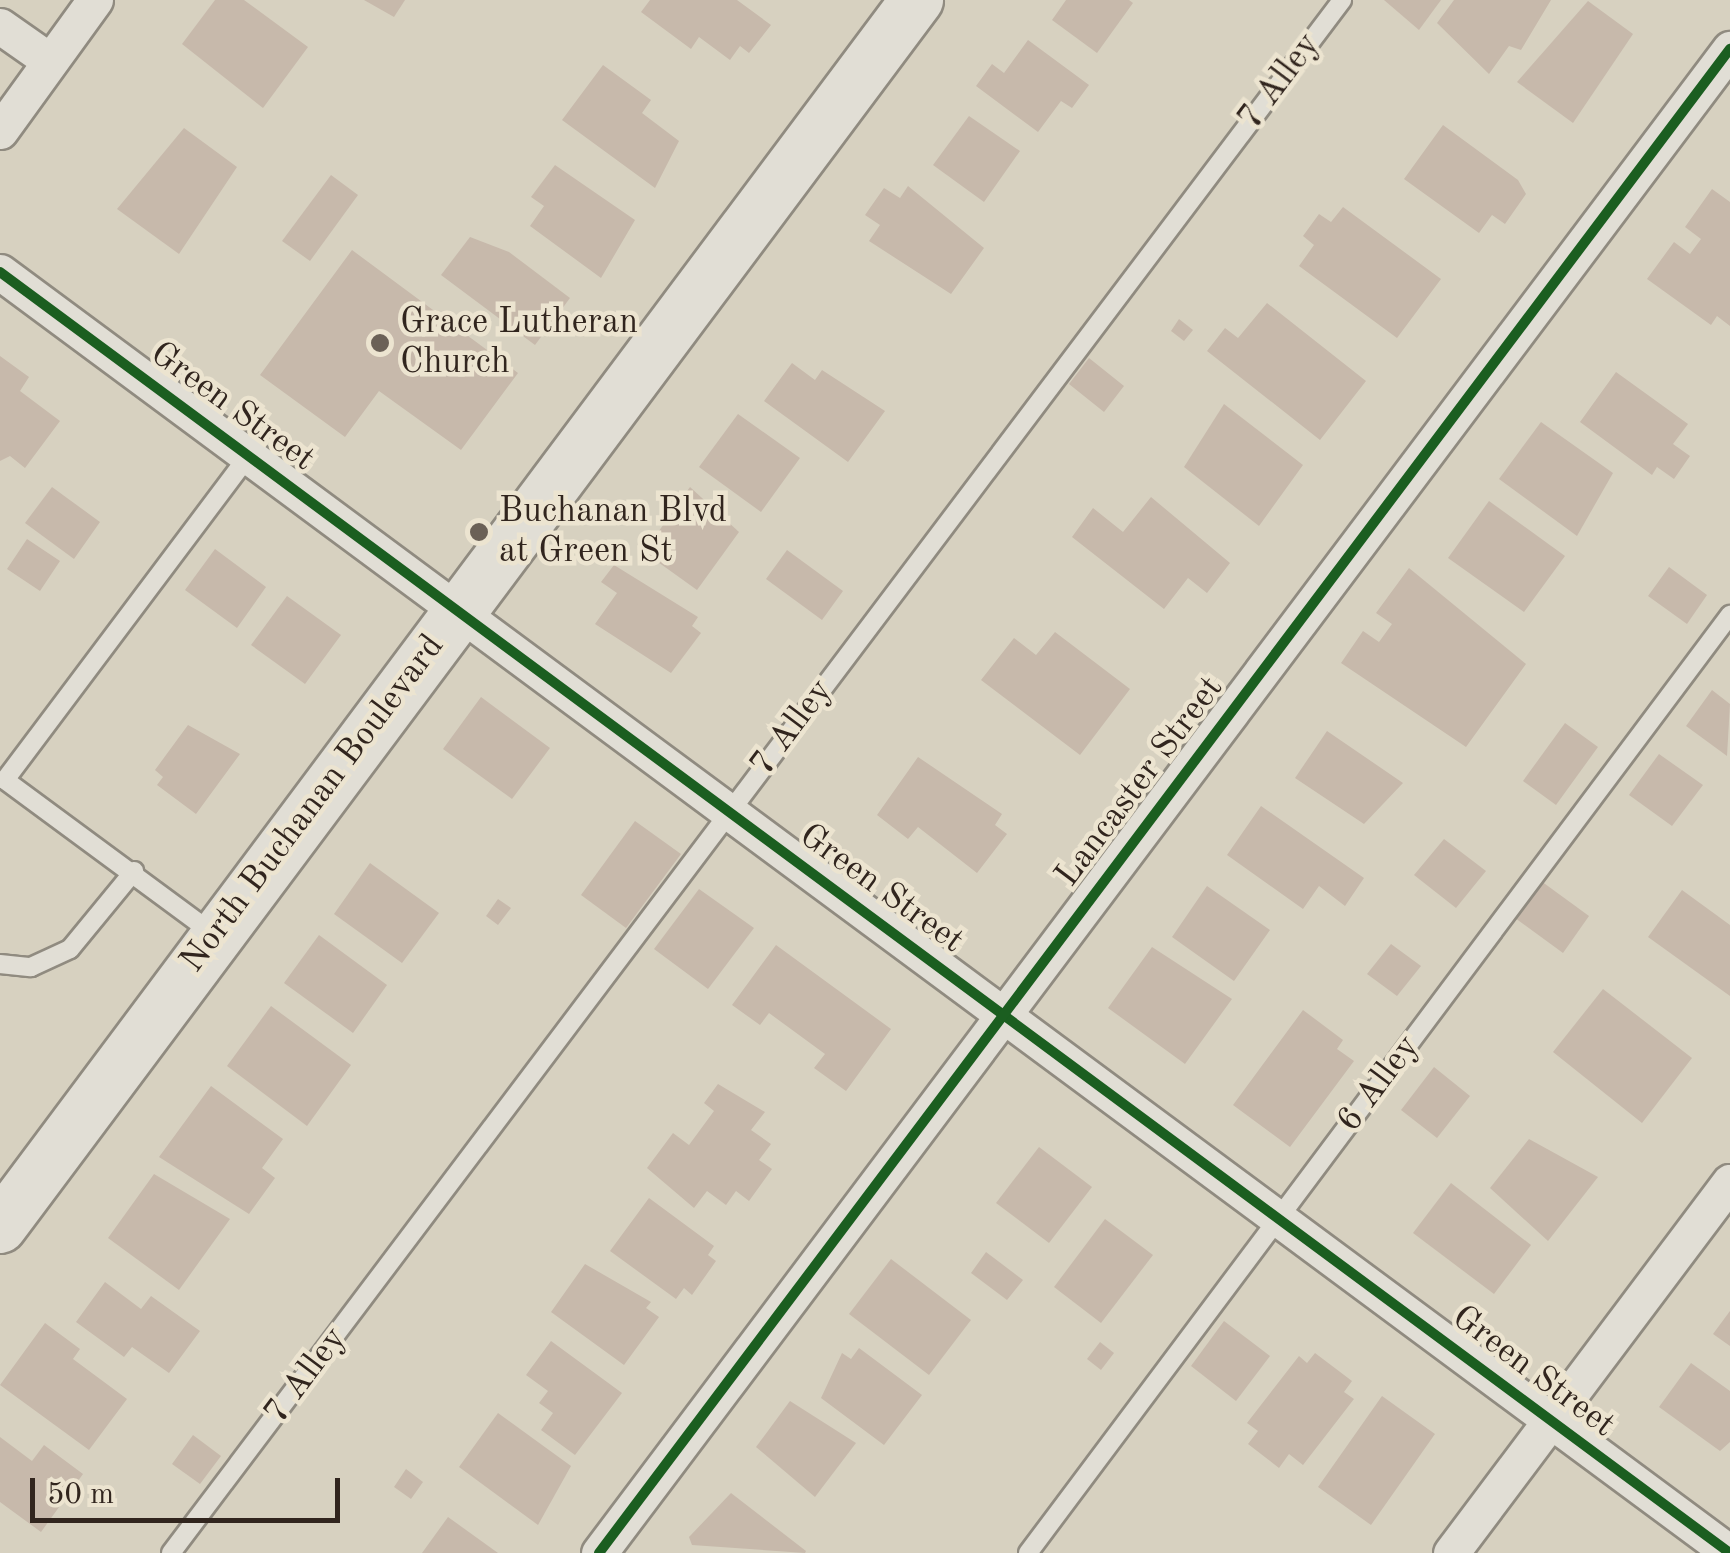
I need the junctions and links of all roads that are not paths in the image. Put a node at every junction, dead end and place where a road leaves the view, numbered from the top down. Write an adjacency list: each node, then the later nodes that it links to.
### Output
1 (96, 0): 6 (street)
2 (918, 0): 10 (street, North Buchanan Boulevard)
3 (1342, 0): 13 (lane, 7 Alley)
4 (0, 26): 6 (street)
5 (1730, 49): 17 (street, Lancaster Street)
6 (50, 61): 7 (street)
7 (0, 131)
8 (0, 272): 9 (street, Green Street)
9 (250, 454): 10 (street, Green Street); 12 (lane)
10 (457, 610): 13 (street, Green Street); 15 (street, North Buchanan Boulevard)
11 (1730, 615): 19 (lane, 6 Alley)
12 (3, 782): 14 (lane)
13 (730, 814): 17 (street, Green Street); 22 (lane, 7 Alley)
14 (134, 871): 15 (lane); 16 (lane)
15 (216, 935): 20 (street, North Buchanan Boulevard)
16 (0, 964)
17 (1001, 1010): 19 (street, Green Street); 23 (street, Lancaster Street)
18 (1730, 1182): 21 (street)
19 (1279, 1216): 21 (street, Green Street); 24 (lane, 6 Alley)
20 (0, 1227)
21 (1551, 1420): 25 (street); 26 (street, Green Street)
22 (172, 1553)
23 (599, 1553)
24 (1028, 1553)
25 (1451, 1553)
26 (1730, 1553)

